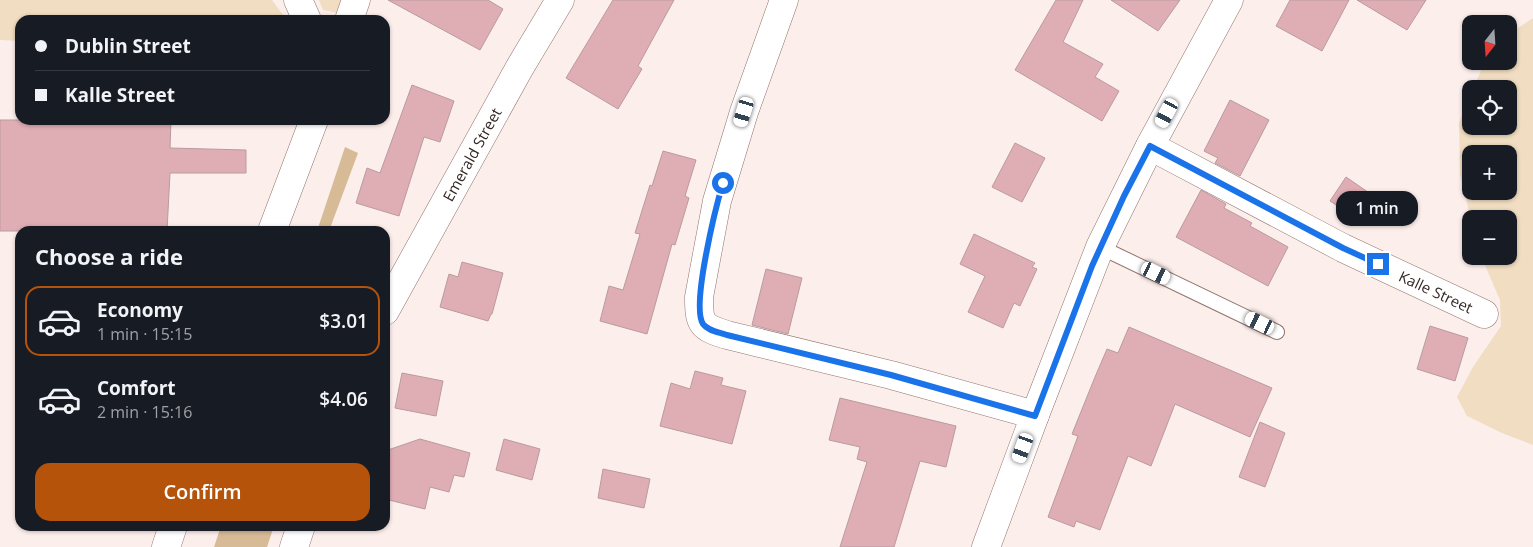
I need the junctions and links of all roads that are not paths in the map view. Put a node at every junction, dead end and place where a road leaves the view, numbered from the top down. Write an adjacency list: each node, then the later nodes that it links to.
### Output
1 (298, 0): 6 (street)
2 (356, 0): 7 (street)
3 (560, 0): 14 (street, Emerald Street)
4 (784, 0): 17 (street)
5 (1228, 0): 10 (street)
6 (305, 15)
7 (351, 15)
8 (307, 125): 11 (street)
9 (312, 125): 11 (street)
10 (1150, 146): 13 (street); 15 (street, Kalle Street)
11 (305, 147): 12 (street)
12 (274, 226)
13 (1100, 247): 16 (lane); 17 (street)
14 (390, 302)
15 (1484, 314)
16 (1277, 332)
17 (1035, 416): 22 (street)
18 (171, 531): 20 (street)
19 (299, 531): 21 (street)
20 (166, 547)
21 (294, 547)
22 (986, 547)

